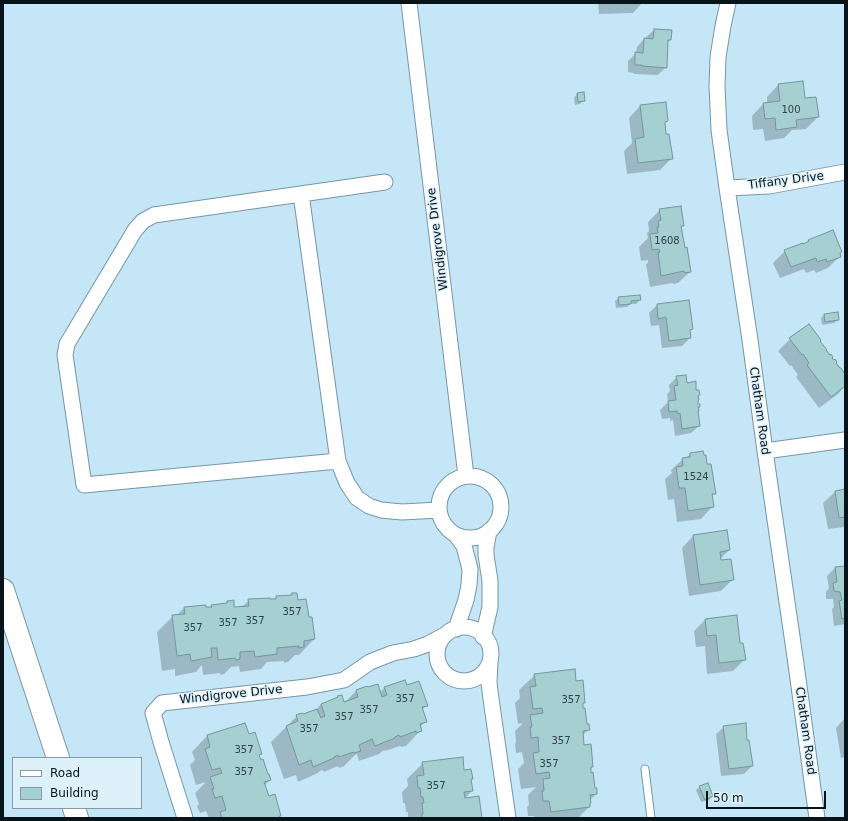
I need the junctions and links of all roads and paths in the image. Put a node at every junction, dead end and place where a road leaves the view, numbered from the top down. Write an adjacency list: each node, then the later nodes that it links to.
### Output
1 (409, 3): 10 (street, Windigrove Drive)
2 (728, 3): 5 (street, Chatham Road)
3 (845, 172): 5 (street, Tiffany Drive)
4 (385, 182): 6 (street)
5 (727, 188): 8 (street, Chatham Road)
6 (301, 194): 9 (street); 9 (street)
7 (845, 440): 8 (street)
8 (764, 451): 27 (street, Chatham Road)
9 (338, 461): 11 (street)
10 (466, 476): 11 (street); 12 (street)
11 (439, 510): 13 (street)
12 (489, 531): 13 (street); 16 (street)
13 (456, 535): 15 (street)
14 (3, 590): 22 (highway)
15 (450, 632): 16 (street); 17 (street, Windigrove Drive); 19 (street)
16 (483, 637): 18 (street)
17 (414, 649): 19 (street); 24 (street, Windigrove Drive)
18 (490, 662): 20 (street); 21 (street)
19 (438, 663): 20 (street)
20 (467, 681): 21 (street)
21 (490, 700): 25 (street)
22 (58, 757)
23 (645, 769): 26 (lane)
24 (185, 818)
25 (508, 818)
26 (651, 818)
27 (817, 818)

